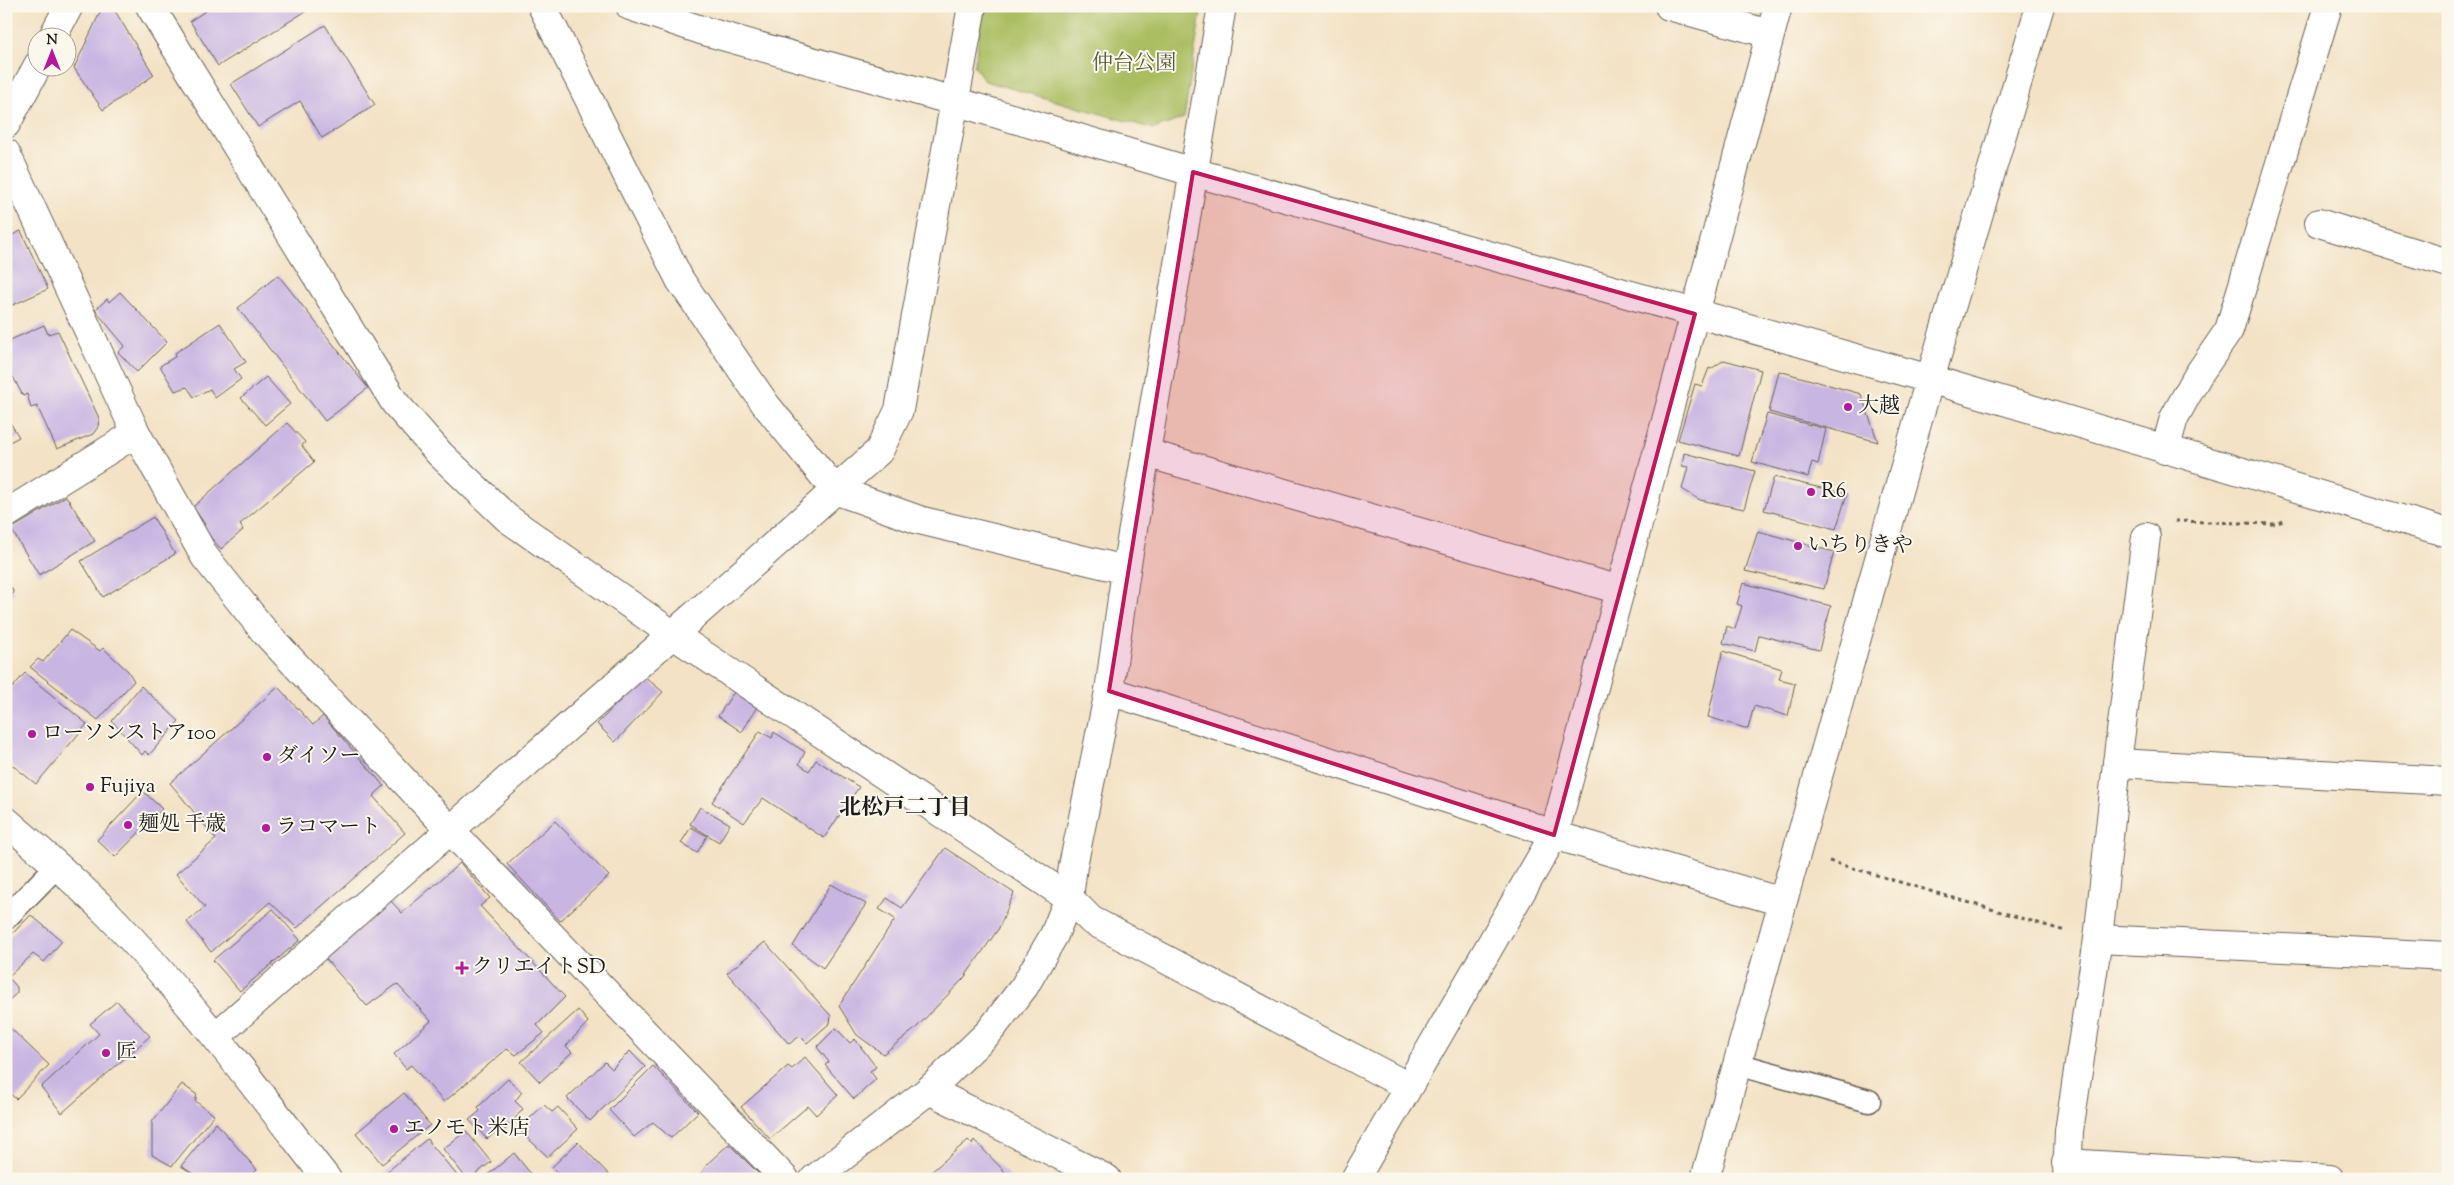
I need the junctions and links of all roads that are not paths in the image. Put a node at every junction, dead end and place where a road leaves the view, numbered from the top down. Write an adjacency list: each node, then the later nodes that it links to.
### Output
1 (69, 6): 12 (street)
2 (150, 6): 32 (street)
3 (542, 6): 26 (street)
4 (630, 6): 11 (street)
5 (972, 6): 15 (street)
6 (1222, 6): 18 (street)
7 (1669, 6): 13 (street)
8 (1778, 6): 13 (street)
9 (2040, 6): 22 (street)
10 (2328, 6): 24 (street)
11 (664, 12): 15 (street)
12 (57, 28)
13 (1770, 34): 21 (street)
14 (31, 78): 16 (street)
15 (954, 101): 18 (street); 26 (street)
16 (6, 124)
17 (6, 153): 23 (street)
18 (1193, 172): 21 (street); 25 (street)
19 (2319, 223): 20 (street)
20 (2448, 263)
21 (1694, 314): 22 (street); 31 (street)
22 (1930, 379): 24 (street); 41 (street)
23 (136, 432): 27 (street); 37 (street)
24 (2165, 450): 28 (street)
25 (1146, 453): 30 (street); 31 (street)
26 (835, 490): 30 (street); 32 (street)
27 (6, 514)
28 (2448, 533)
29 (2146, 537): 34 (street)
30 (1126, 570): 33 (street)
31 (1620, 590): 38 (street)
32 (672, 634): 37 (street); 40 (street)
33 (1109, 692): 38 (street); 40 (street)
34 (2117, 763): 35 (street); 43 (street)
35 (2448, 781)
36 (6, 821): 39 (street)
37 (451, 831): 45 (street); 52 (street)
38 (1554, 835): 41 (street); 47 (street)
39 (58, 866): 42 (lane); 45 (street)
40 (1069, 898): 47 (street); 48 (street)
41 (1782, 902): 46 (street)
42 (6, 918)
43 (2098, 939): 44 (street); 50 (street)
44 (2448, 956)
45 (216, 1036): 51 (street)
46 (1737, 1064): 49 (lane); 56 (street)
47 (1407, 1086): 55 (street)
48 (929, 1090): 53 (street); 54 (street)
49 (1869, 1101)
50 (2066, 1171): 57 (street)
51 (327, 1179)
52 (785, 1179)
53 (814, 1179)
54 (1107, 1179)
55 (1355, 1179)
56 (1705, 1179)
57 (2330, 1179)

